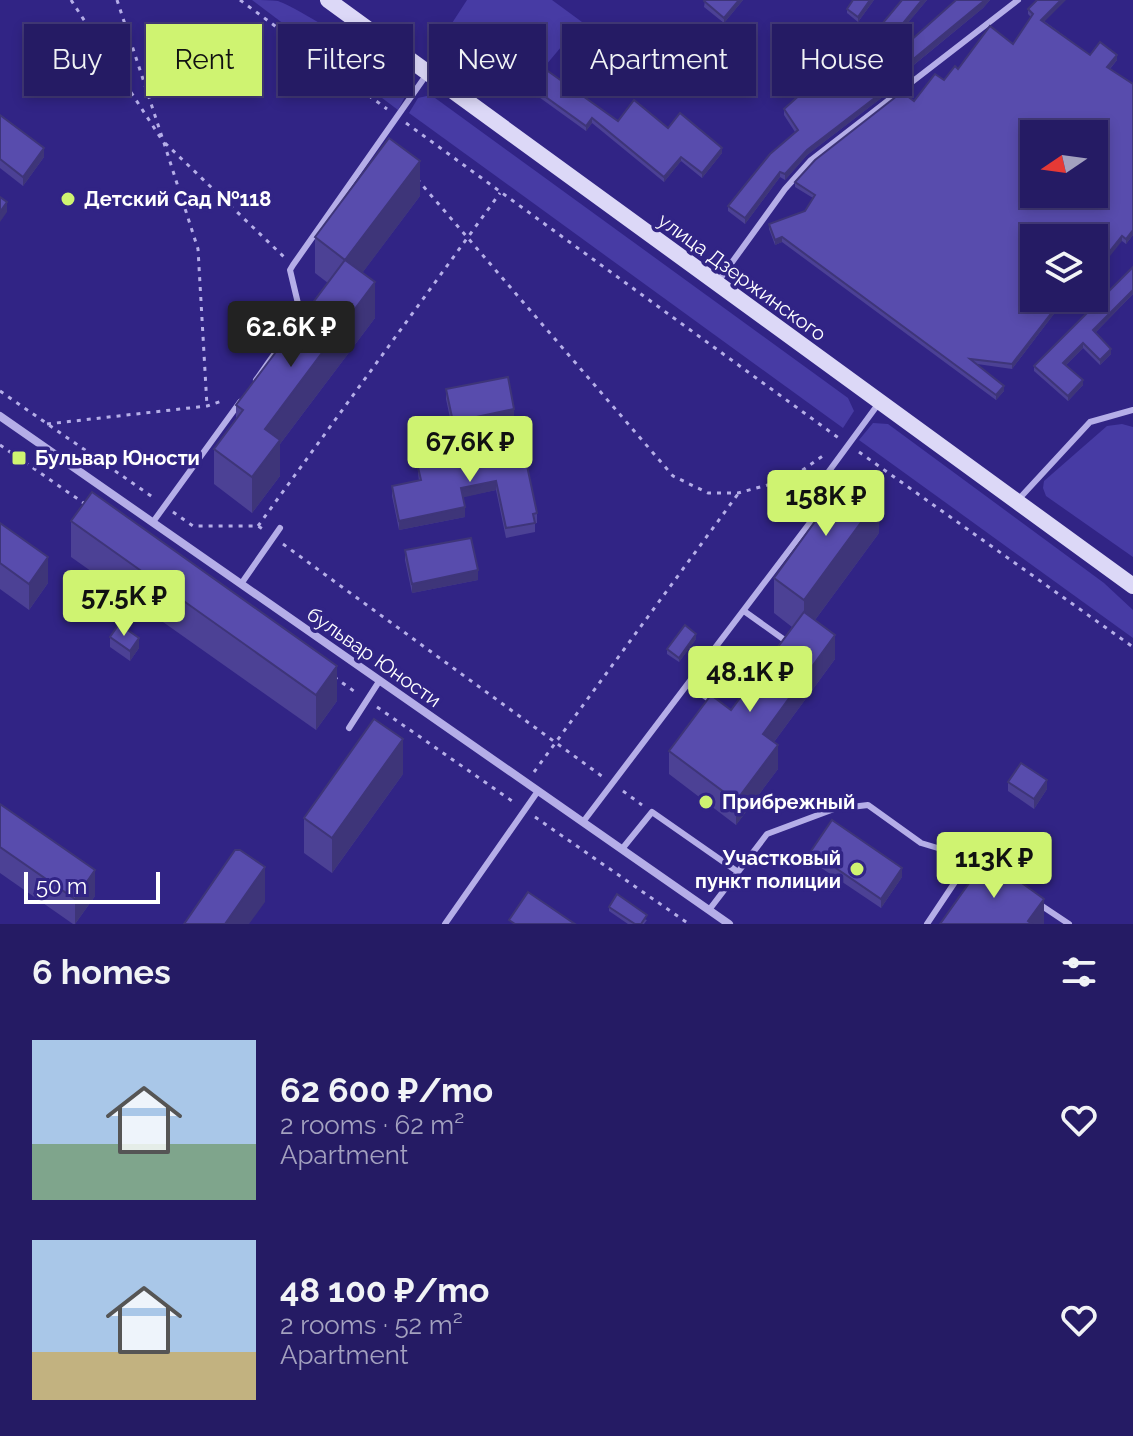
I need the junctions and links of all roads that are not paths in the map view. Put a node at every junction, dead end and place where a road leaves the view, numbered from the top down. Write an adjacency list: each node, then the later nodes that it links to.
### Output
1 (328, 0): 3 (main road, улица Дзержинского)
2 (1018, 0): 4 (lane)
3 (428, 73): 4 (main road, улица Дзержинского); 5 (lane)
4 (717, 283): 7 (main road, улица Дзержинского)
5 (253, 383)
6 (245, 395): 11 (lane)
7 (880, 402): 10 (main road, улица Дзержинского); 15 (lane)
8 (1133, 410): 10 (lane)
9 (0, 416): 11 (street, бульвар Юности)
10 (1016, 501): 14 (main road, улица Дзержинского)
11 (153, 522): 13 (street, бульвар Юности)
12 (280, 528): 13 (lane)
13 (241, 584): 17 (street, бульвар Юности)
14 (1133, 586)
15 (744, 611): 16 (lane); 18 (lane)
16 (777, 653)
17 (380, 680): 20 (lane); 21 (street, бульвар Юности)
18 (688, 685): 19 (lane); 22 (lane)
19 (721, 707)
20 (349, 728)
21 (538, 791): 22 (street, бульвар Юности); 29 (lane)
22 (583, 822): 23 (street, бульвар Юности)
23 (622, 849): 25 (lane); 28 (street, бульвар Юности)
24 (971, 858): 25 (lane); 26 (lane); 31 (lane)
25 (738, 872): 28 (lane)
26 (995, 875)
27 (1032, 899): 32 (lane)
28 (709, 910): 30 (street, бульвар Юности)
29 (445, 924)
30 (729, 924)
31 (927, 924)
32 (1069, 924)

